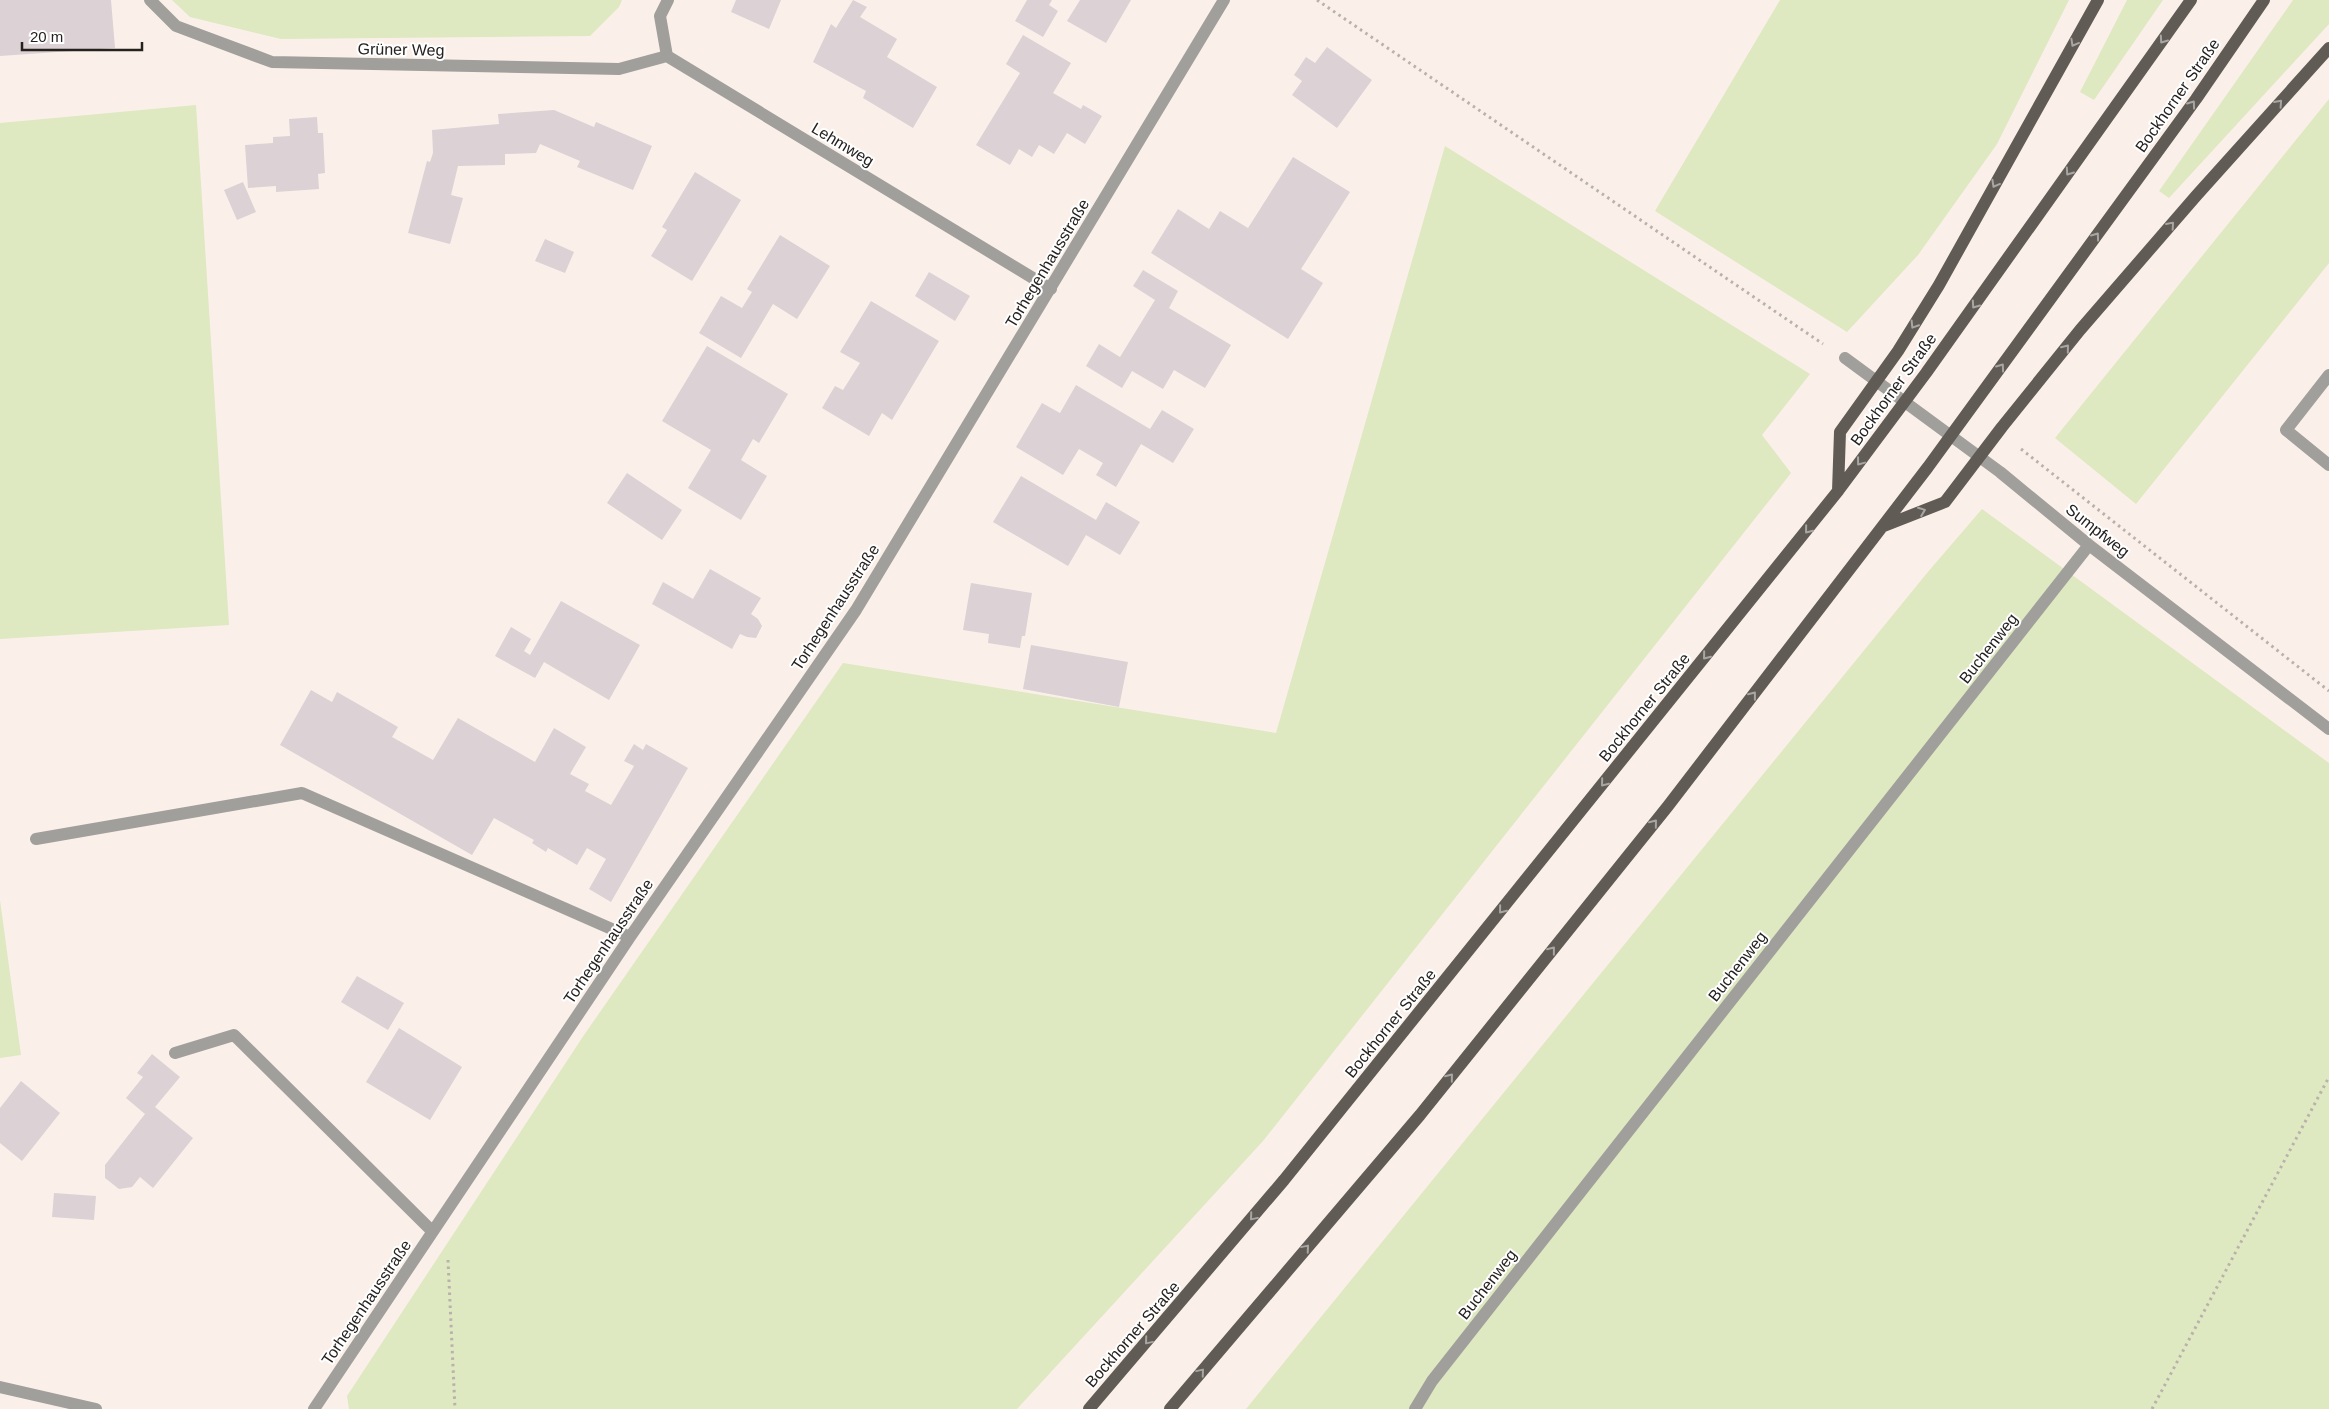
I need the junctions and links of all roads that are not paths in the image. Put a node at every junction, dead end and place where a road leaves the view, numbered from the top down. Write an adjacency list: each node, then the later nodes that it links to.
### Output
1 (150, 0): 8 (street, Grüner Weg)
2 (668, 0): 8 (street)
3 (1224, 0): 9 (street, Torhegenhausstraße)
4 (2098, 0): 13 (main road, one-way to 13)
5 (2191, 0): 13 (main road, Bockhorner Straße, one-way to 13)
6 (2264, 0): 14 (main road, Bockhorner Straße, one-way to 6)
7 (2329, 48): 14 (main road, one-way to 7)
8 (667, 56): 9 (street, Lehmweg)
9 (1051, 289): 18 (street, Torhegenhausstraße)
10 (1845, 358): 15 (street, Sumpfweg)
11 (2329, 375): 12 (street)
12 (2329, 465)
13 (1838, 492): 24 (main road, Bockhorner Straße, one-way to 24)
14 (1883, 526): 25 (main road, Bockhorner Straße, one-way to 14)
15 (2089, 545): 16 (street, Sumpfweg); 26 (street, Buchenweg)
16 (2329, 729)
17 (36, 839): 18 (street)
18 (630, 937): 20 (street, Torhegenhausstraße)
19 (174, 1053): 20 (street)
20 (432, 1231): 23 (street, Torhegenhausstraße)
21 (0, 1387): 22 (street)
22 (96, 1409)
23 (314, 1409)
24 (1089, 1409)
25 (1170, 1409)
26 (1414, 1409)

